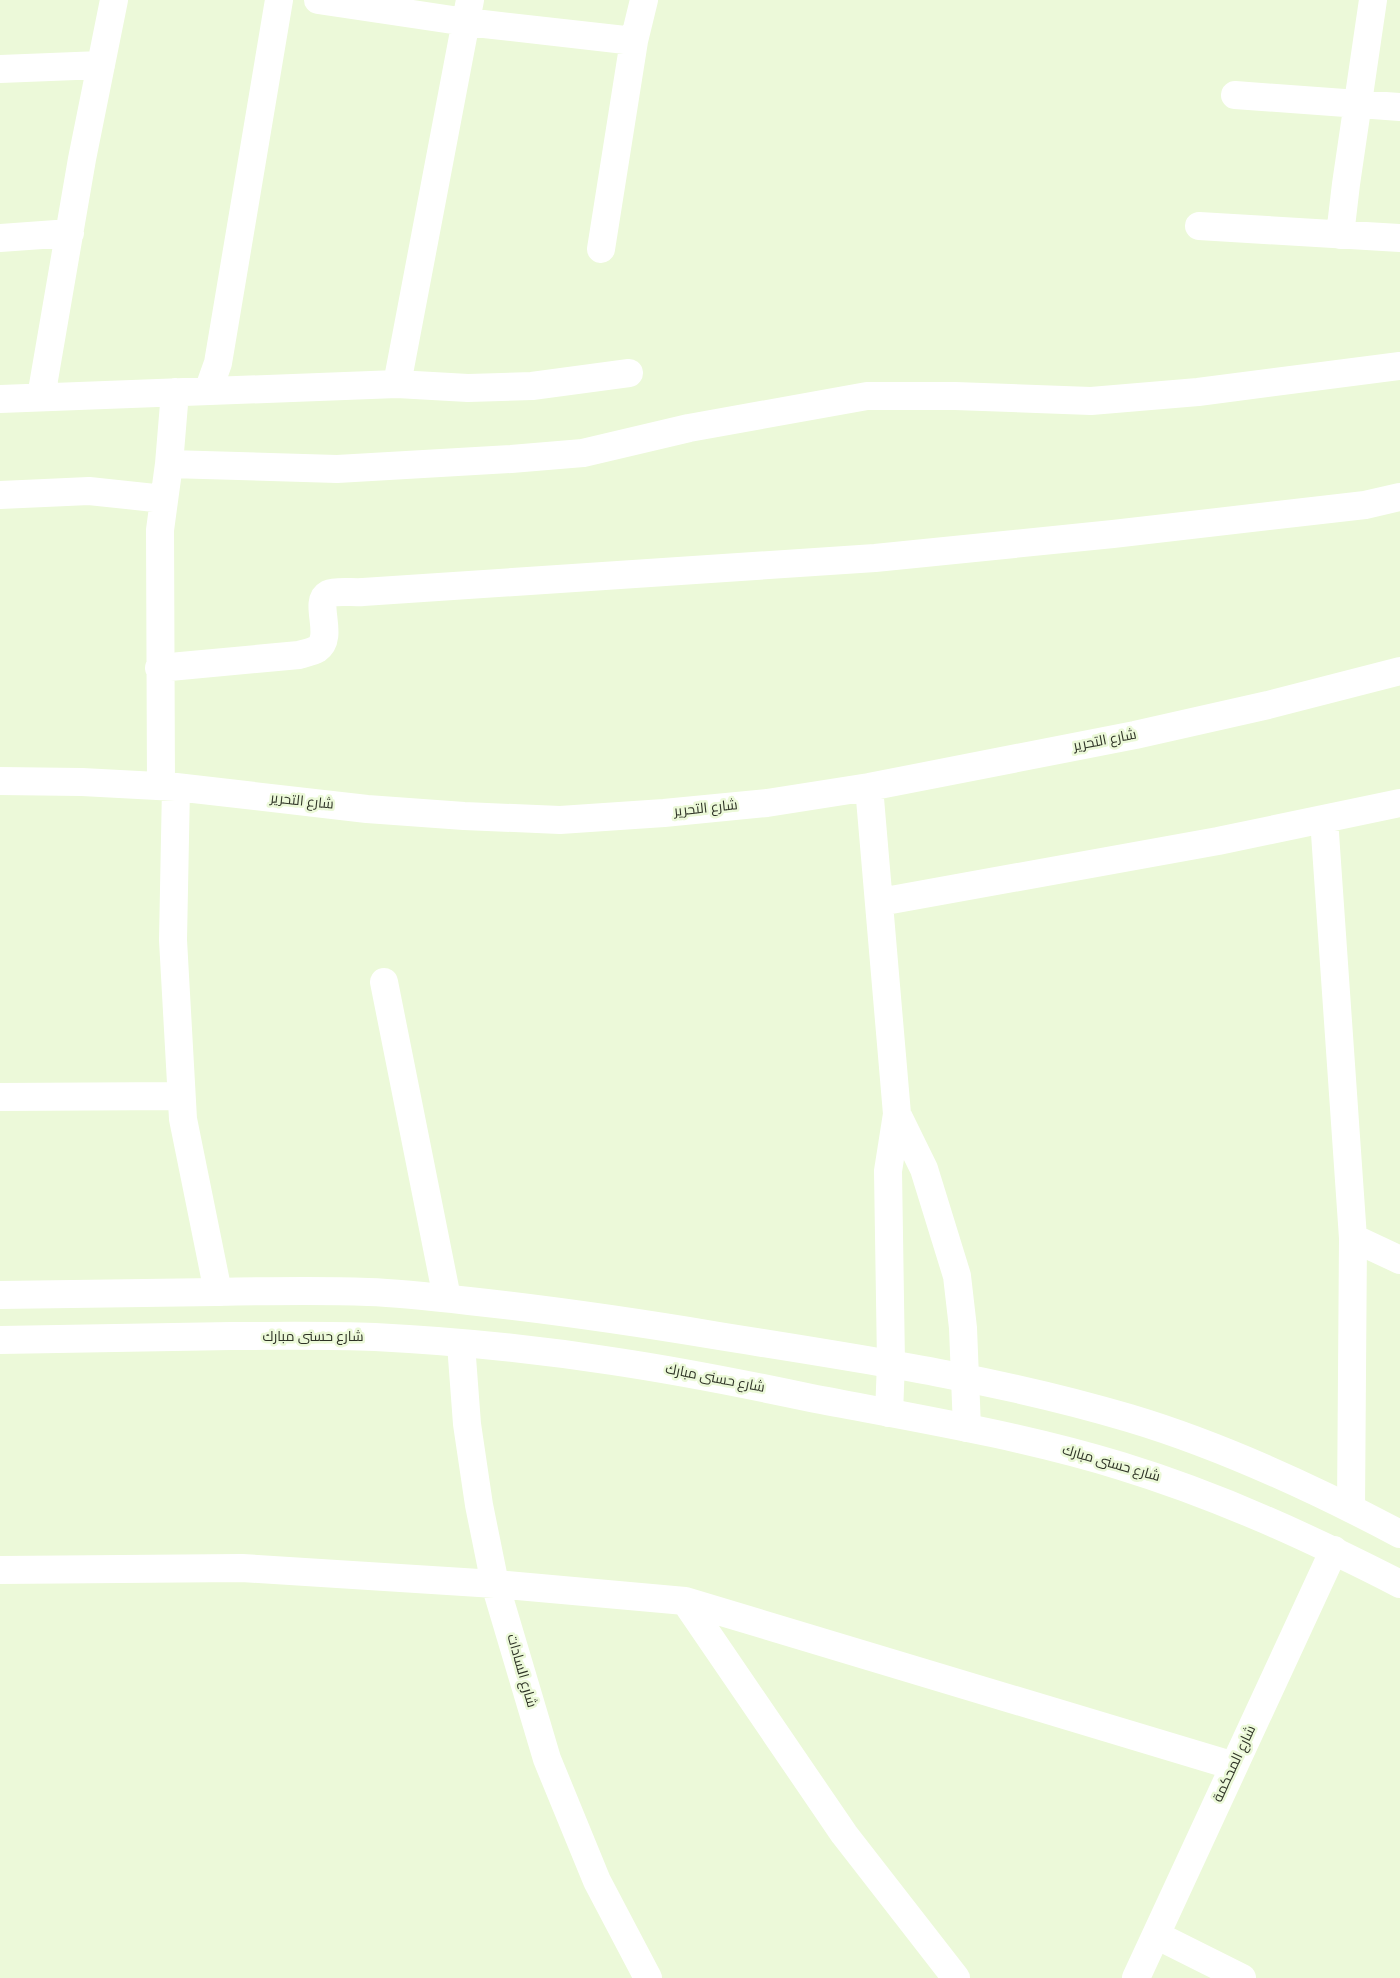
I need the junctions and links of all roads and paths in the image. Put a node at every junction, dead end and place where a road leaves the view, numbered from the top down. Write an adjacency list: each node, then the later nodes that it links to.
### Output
1 (114, 0): 8 (street)
2 (279, 0): 22 (street)
3 (318, 0): 6 (street)
4 (644, 0): 7 (street)
5 (1373, 0): 11 (street)
6 (468, 11): 7 (street); 21 (street)
7 (634, 41): 18 (street)
8 (101, 65): 9 (street); 14 (street)
9 (0, 69)
10 (1235, 95): 11 (street)
11 (1358, 103): 12 (street); 15 (street)
12 (1400, 107)
13 (1199, 226): 15 (street)
14 (70, 233): 16 (street); 24 (street)
15 (1340, 235): 17 (street)
16 (0, 238)
17 (1400, 238)
18 (602, 249)
19 (1400, 366): 26 (street)
20 (629, 373): 21 (street)
21 (397, 384): 22 (street)
22 (208, 391): 23 (street)
23 (175, 392): 24 (street); 26 (street)
24 (41, 397): 25 (street)
25 (0, 399)
26 (169, 464): 29 (street)
27 (0, 495): 29 (street)
28 (1400, 497): 30 (street)
29 (164, 499): 30 (street)
30 (159, 668): 33 (street)
31 (1400, 672): 34 (street, شارع التحرير)
32 (0, 781): 33 (street, شارع التحرير)
33 (168, 786): 34 (street, شارع التحرير); 39 (street)
34 (869, 787): 37 (street)
35 (1400, 803): 36 (street)
36 (1324, 820): 37 (street); 42 (street)
37 (880, 902): 41 (street)
38 (384, 982): 46 (street)
39 (181, 1096): 40 (street); 44 (street)
40 (0, 1098)
41 (897, 1114): 49 (street); 50 (street)
42 (1353, 1238): 43 (street); 53 (street)
43 (1400, 1260)
44 (218, 1292): 45 (street); 46 (street)
45 (0, 1294)
46 (447, 1298): 49 (street)
47 (0, 1340): 48 (street, شارع حسنى مبارك)
48 (461, 1344): 51 (street, شارع حسنى مبارك); 57 (street, شارع السادات)
49 (890, 1363): 50 (street); 51 (street)
50 (966, 1378): 52 (street); 53 (street)
51 (889, 1413): 52 (street, شارع حسنى مبارك)
52 (966, 1428): 55 (street, شارع حسنى مبارك)
53 (1351, 1508): 54 (street)
54 (1400, 1534)
55 (1334, 1550): 58 (street, شارع حسنى مبارك); 60 (street, شارع المحكمة)
56 (0, 1570): 57 (street)
57 (495, 1584): 59 (street); 62 (street, شارع السادات)
58 (1400, 1584)
59 (685, 1601): 60 (street); 63 (street)
60 (1234, 1766): 61 (street, شارع المحكمة)
61 (1156, 1935): 64 (street, شارع المحكمة); 65 (street)
62 (648, 1978)
63 (956, 1978)
64 (1136, 1978)
65 (1242, 1978)

